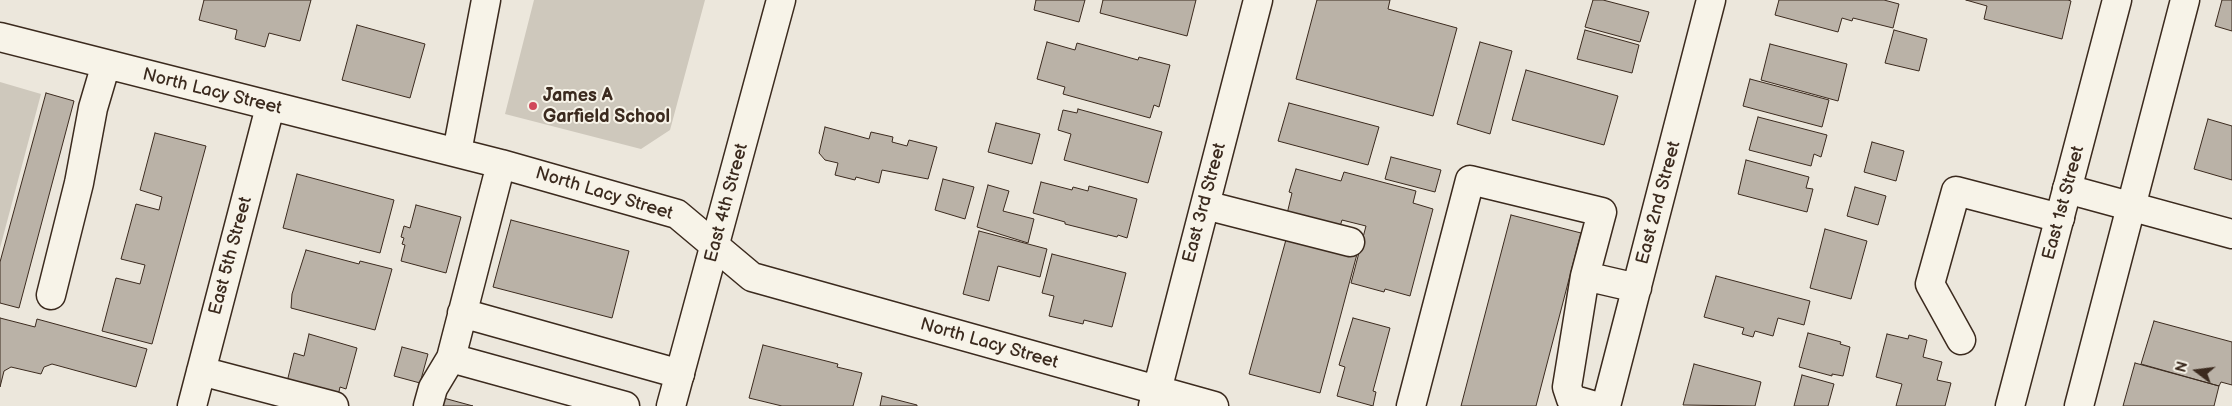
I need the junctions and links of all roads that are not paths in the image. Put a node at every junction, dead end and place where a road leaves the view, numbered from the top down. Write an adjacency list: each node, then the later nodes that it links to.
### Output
1 (486, 0): 10 (street)
2 (781, 0): 18 (street, East 4th Street)
3 (1258, 0): 13 (street, East 3rd Street)
4 (1712, 0): 20 (street, East 2nd Street)
5 (2117, 0): 12 (street, East 1st Street)
6 (2185, 0): 14 (street)
7 (0, 37): 8 (street, North Lacy Street)
8 (106, 64): 9 (street, North Lacy Street); 21 (street)
9 (270, 107): 10 (street, North Lacy Street); 25 (street, East 5th Street)
10 (457, 152): 11 (street, North Lacy Street)
11 (501, 164): 18 (street, North Lacy Street); 22 (street)
12 (2067, 190): 14 (street); 15 (street, East 1st Street)
13 (1205, 205): 17 (street); 27 (street, East 3rd Street)
14 (2131, 207): 16 (street); 38 (street)
15 (2060, 218): 23 (street); 37 (street, East 1st Street)
16 (2232, 234)
17 (1350, 242)
18 (715, 248): 26 (street, East 4th Street); 27 (street, North Lacy Street)
19 (1585, 276): 20 (street); 34 (street); 35 (street)
20 (1637, 288): 36 (street, East 2nd Street)
21 (52, 295)
22 (462, 313): 24 (street); 26 (street)
23 (1961, 340)
24 (451, 358): 30 (street); 31 (street)
25 (201, 371): 28 (street, East 5th Street); 29 (street)
26 (680, 374): 32 (street, East 4th Street)
27 (1155, 398): 33 (street, North Lacy Street)
28 (192, 406)
29 (334, 406)
30 (428, 406)
31 (625, 406)
32 (671, 406)
33 (1214, 406)
34 (1410, 406)
35 (1594, 406)
36 (1606, 406)
37 (2010, 406)
38 (2079, 406)

